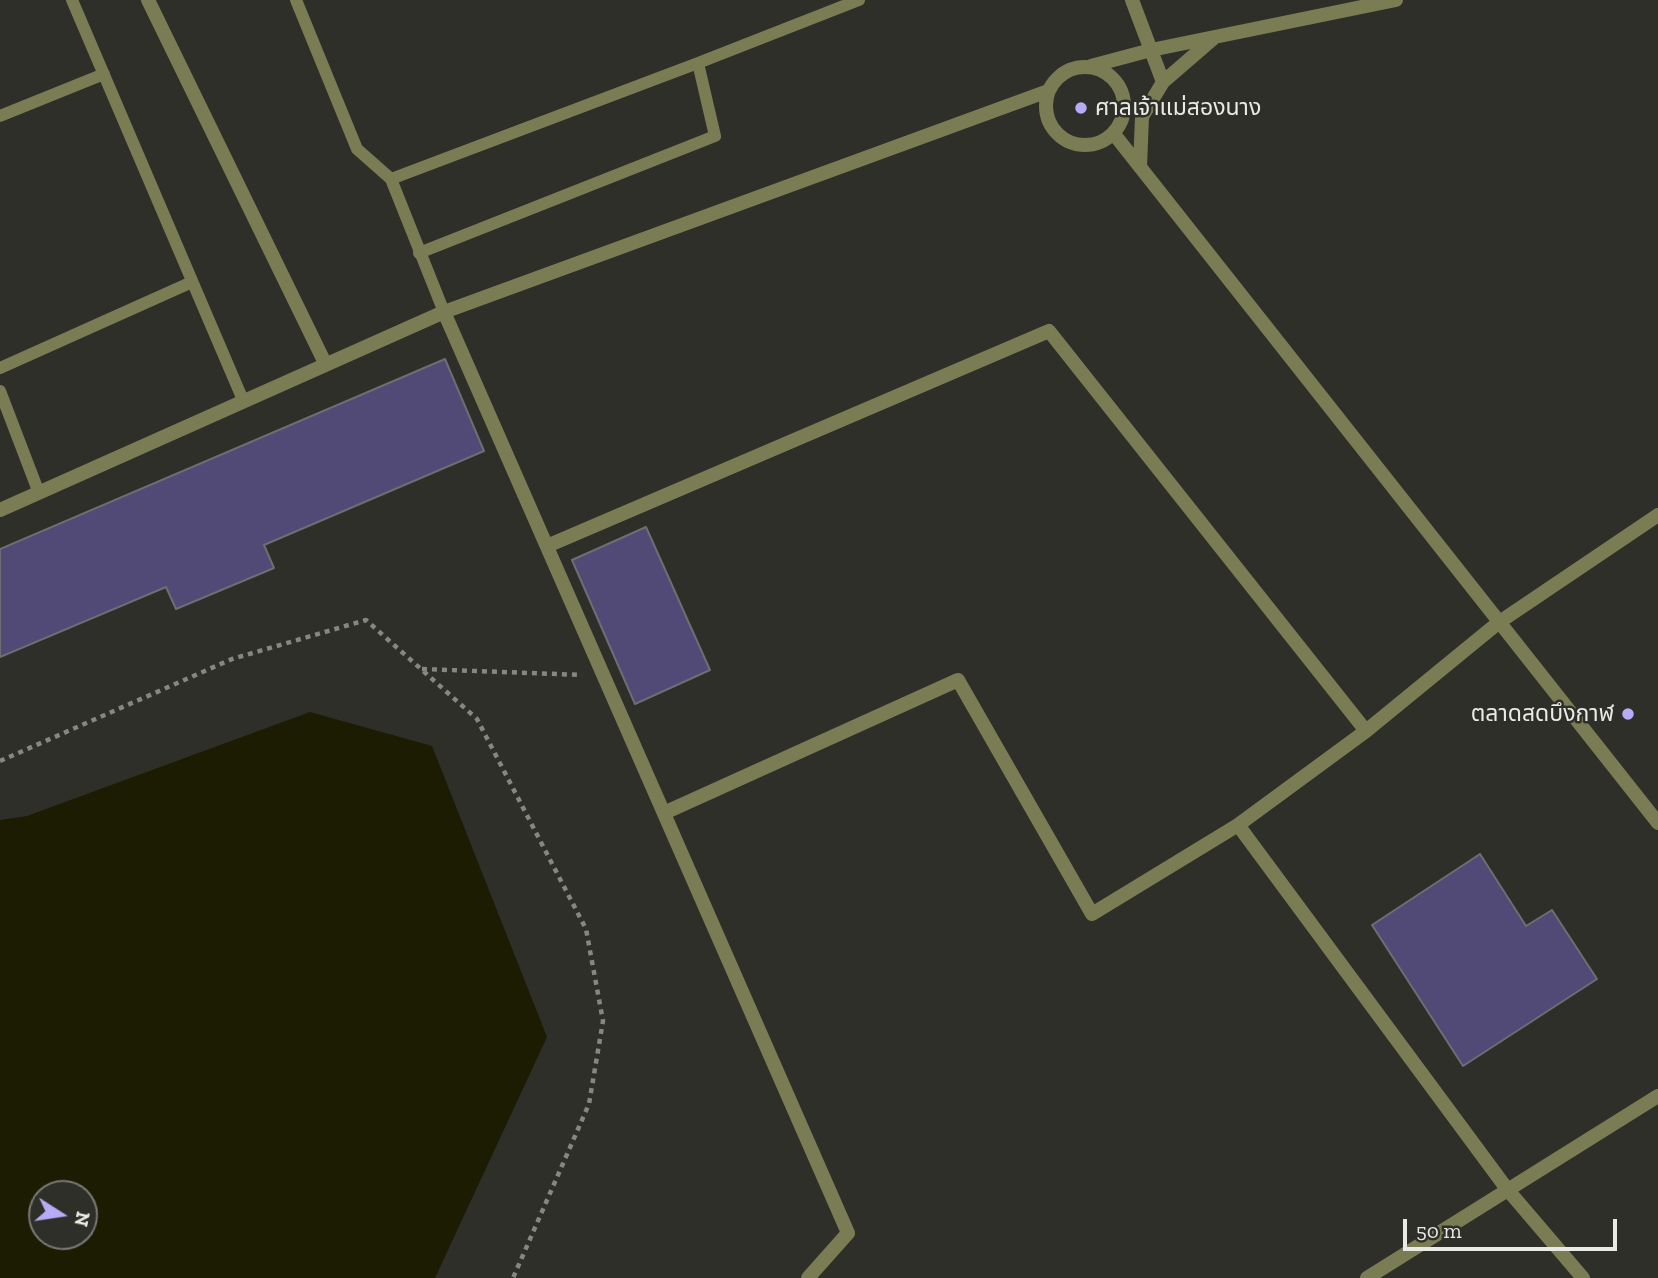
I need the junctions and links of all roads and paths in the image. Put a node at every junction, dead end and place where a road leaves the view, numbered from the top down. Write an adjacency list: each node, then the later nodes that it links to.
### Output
1 (72, 0): 11 (lane)
2 (148, 0): 21 (street)
3 (296, 0): 17 (lane)
4 (859, 0): 9 (lane)
5 (1132, 0): 8 (street)
6 (1396, 0): 7 (street)
7 (1216, 37): 8 (street); 12 (street)
8 (1151, 50): 10 (street); 12 (street)
9 (698, 63): 17 (lane); 18 (lane)
10 (1091, 66): 13 (street); 15 (street)
11 (104, 74): 14 (lane); 19 (lane)
12 (1163, 82): 16 (street)
13 (1048, 91): 15 (street); 20 (street)
14 (0, 116)
15 (1114, 134): 16 (street)
16 (1140, 167): 29 (street)
17 (391, 179): 18 (lane)
18 (419, 253): 20 (lane)
19 (192, 282): 22 (lane); 24 (lane)
20 (444, 312): 21 (street); 28 (street)
21 (325, 363): 24 (street)
22 (0, 368)
23 (0, 391): 25 (lane)
24 (243, 400): 25 (street)
25 (39, 493): 26 (street)
26 (0, 510)
27 (1658, 515): 29 (street)
28 (547, 546): 31 (street); 32 (street)
29 (1498, 623): 32 (street); 35 (street)
30 (421, 669): 31 (path); 33 (path); 39 (path)
31 (603, 676): 34 (street)
32 (1366, 731): 36 (street)
33 (0, 761)
34 (664, 813): 36 (street); 40 (street)
35 (1658, 823)
36 (1238, 825): 38 (street)
37 (1658, 1096): 38 (street)
38 (1507, 1189): 41 (street); 42 (street)
39 (513, 1278)
40 (808, 1278)
41 (1367, 1278)
42 (1583, 1278)

